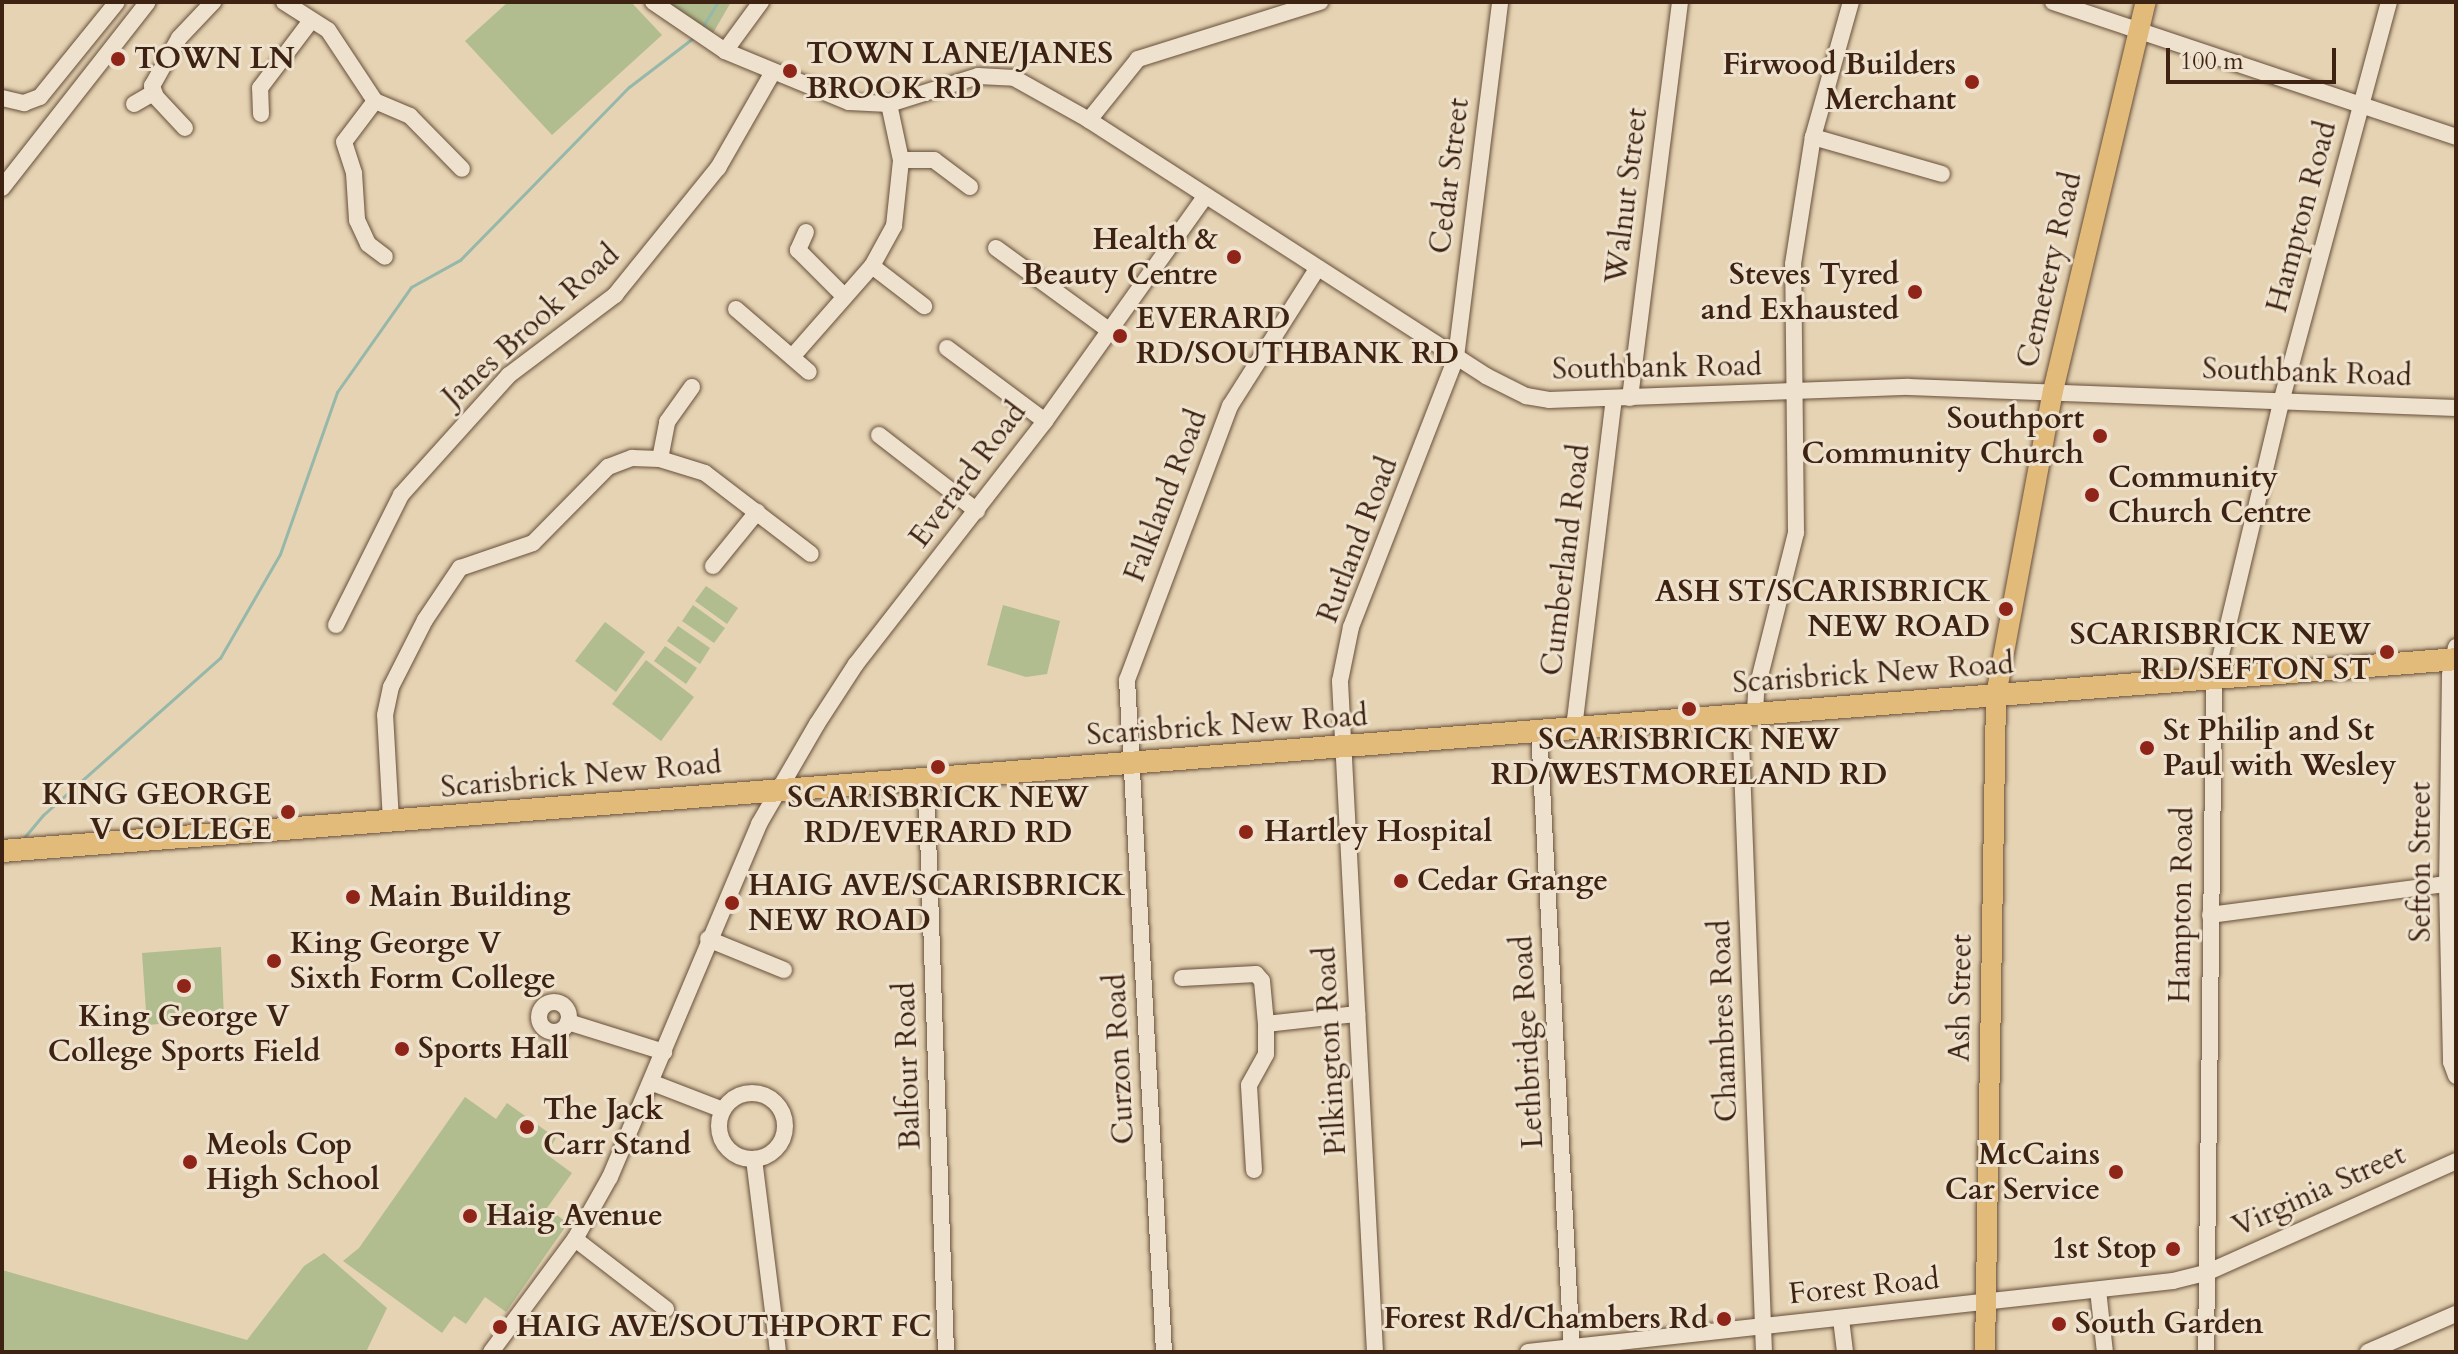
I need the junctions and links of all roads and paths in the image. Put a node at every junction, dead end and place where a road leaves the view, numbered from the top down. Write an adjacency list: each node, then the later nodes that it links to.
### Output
1 (117, 2): 19 (street)
2 (148, 2): 33 (street)
3 (213, 2): 18 (street)
4 (284, 2): 14 (street)
5 (653, 2): 16 (street, Southbank Road)
6 (761, 2): 16 (street)
7 (1320, 2): 25 (street)
8 (1500, 2): 46 (street, Cedar Street)
9 (1680, 2): 51 (street, Walnut Street)
10 (1851, 2): 27 (street, Chambres Road)
11 (2053, 2): 15 (street)
12 (2146, 2): 15 (main road, Cemetery Road)
13 (2389, 2): 23 (street, Hampton Road)
14 (310, 22): 20 (street); 24 (street)
15 (2138, 31): 23 (street); 49 (main road, Cemetery Road)
16 (725, 51): 17 (street, Southbank Road)
17 (773, 72): 22 (street, Southbank Road); 61 (street, Janes Brook Road)
18 (153, 93): 21 (street); 26 (street)
19 (2, 98)
20 (375, 101): 30 (street); 37 (street)
21 (134, 104)
22 (889, 104): 25 (street, Southbank Road); 29 (street)
23 (2361, 104): 28 (street); 52 (street, Hampton Road)
24 (261, 114)
25 (1089, 120): 34 (street, Southbank Road)
26 (185, 128)
27 (1813, 137): 31 (street); 50 (street, Chambres Road)
28 (2456, 137)
29 (901, 160): 32 (street); 38 (street)
30 (462, 169)
31 (1942, 174)
32 (970, 187)
33 (2, 188)
34 (1205, 197): 39 (street, Southbank Road); 43 (street, Everard Road)
35 (806, 232): 40 (street)
36 (996, 248): 43 (street)
37 (385, 257)
38 (872, 266): 40 (street); 41 (street)
39 (1317, 269): 46 (street, Southbank Road); 69 (street, Falkland Road)
40 (843, 295): 45 (street)
41 (924, 306)
42 (736, 309): 45 (street)
43 (1110, 331): 54 (street, Everard Road)
44 (947, 348): 54 (street)
45 (792, 357): 47 (street)
46 (1456, 357): 51 (street, Southbank Road); 68 (street, Rutland Road)
47 (809, 372)
48 (692, 387): 56 (street)
49 (2053, 391): 50 (street, Southbank Road); 52 (street, Southbank Road); 64 (main road, Cemetery Road)
50 (1795, 393): 51 (street, Southbank Road); 65 (street, Chambres Road)
51 (1622, 398): 66 (street, Cumberland Road)
52 (2282, 399): 53 (street, Southbank Road); 63 (street, Hampton Road)
53 (2456, 408)
54 (1045, 421): 57 (street, Everard Road)
55 (879, 435): 57 (street)
56 (660, 459): 58 (street); 72 (street)
57 (977, 511): 71 (street, Everard Road)
58 (757, 512): 59 (street); 60 (street)
59 (811, 554)
60 (713, 566)
61 (336, 625)
62 (2455, 655): 63 (highway, Scarisbrick New Road); 74 (street, Sefton Street)
63 (2215, 676): 64 (highway, Scarisbrick New Road); 75 (street, Hampton Road)
64 (1996, 695): 65 (highway, Scarisbrick New Road); 92 (main road, Ash Street)
65 (1748, 713): 66 (highway, Scarisbrick New Road); 96 (street, Chambres Road)
66 (1574, 728): 67 (highway, Scarisbrick New Road)
67 (1539, 730): 68 (highway, Scarisbrick New Road); 97 (street, Lethbridge Road)
68 (1344, 747): 69 (highway, Scarisbrick New Road); 79 (street, Pilkington Road)
69 (1130, 763): 70 (highway, Scarisbrick New Road); 101 (street, Curzon Road)
70 (926, 777): 71 (highway, Scarisbrick New Road); 100 (street, Balfour Road)
71 (779, 789): 72 (highway, Scarisbrick New Road); 76 (street)
72 (391, 821): 73 (highway, Scarisbrick New Road)
73 (2, 851)
74 (2452, 884): 75 (street); 83 (street, Sefton Street)
75 (2210, 915): 90 (street, Hampton Road)
76 (708, 939): 77 (street); 82 (street)
77 (784, 970)
78 (1182, 978): 81 (street)
79 (1357, 1014): 81 (street); 102 (street, Pilkington Road)
80 (568, 1022): 82 (street)
81 (1266, 1024): 88 (street)
82 (664, 1052): 84 (street)
83 (2456, 1076)
84 (653, 1083): 85 (street); 89 (street)
85 (723, 1110): 86 (street); 86 (street)
86 (754, 1159): 99 (street)
87 (2456, 1161): 90 (street, Virginia Street)
88 (1254, 1170)
89 (575, 1239): 93 (street); 98 (street)
90 (2206, 1273): 91 (street, Forest Road); 108 (street, Hampton Road)
91 (2098, 1290): 92 (street, Forest Road); 107 (street)
92 (1987, 1302): 95 (street, Forest Road); 106 (main road, Ash Street)
93 (666, 1309)
94 (2456, 1314): 109 (street)
95 (1841, 1319): 96 (street, Forest Road); 105 (street)
96 (1763, 1326): 97 (street, Forest Road); 104 (street, Chambres Road)
97 (1572, 1350): 103 (street, Forest Road)
98 (491, 1352)
99 (778, 1352)
100 (946, 1352)
101 (1164, 1352)
102 (1375, 1352)
103 (1528, 1352)
104 (1764, 1352)
105 (1845, 1352)
106 (1985, 1352)
107 (2105, 1352)
108 (2206, 1352)
109 (2368, 1352)

